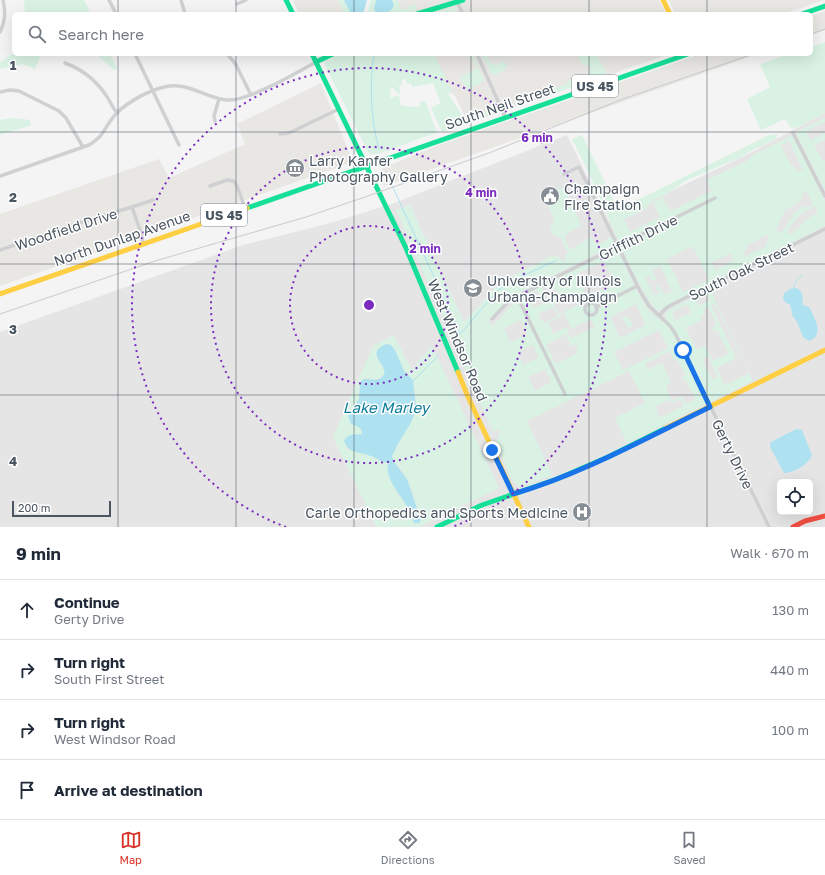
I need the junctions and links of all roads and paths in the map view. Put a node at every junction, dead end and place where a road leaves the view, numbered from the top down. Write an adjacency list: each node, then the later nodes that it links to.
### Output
1 (4, 0): 17 (street)
2 (109, 0): 10 (street)
3 (181, 0): 11 (street)
4 (246, 0): 8 (street)
5 (286, 0): 12 (main road)
6 (663, 0): 15 (main road)
7 (460, 1): 13 (main road); 14 (street)
8 (237, 4)
9 (825, 6): 16 (main road)
10 (115, 12)
11 (184, 12)
12 (292, 12)
13 (424, 12)
14 (463, 12)
15 (669, 12)
16 (808, 12)
17 (0, 31)
18 (136, 56): 26 (street)
19 (228, 56): 28 (street)
20 (313, 56): 24 (main road, West Windsor Road)
21 (329, 56): 24 (main road)
22 (478, 56): 32 (street)
23 (682, 56): 32 (main road, South Neil Street / US 45)
24 (316, 62): 28 (street); 30 (main road, West Windsor Road)
25 (65, 63): 31 (street)
26 (153, 91): 29 (street); 31 (street); 36 (street)
27 (0, 92): 37 (street)
28 (251, 95): 29 (street)
29 (219, 99): 33 (street)
30 (339, 109): 35 (street); 38 (main road, West Windsor Road)
31 (117, 113): 37 (street)
32 (505, 117): 38 (main road, South Neil Street / US 45)
33 (215, 122)
34 (793, 133): 42 (street)
35 (280, 134)
36 (178, 145)
37 (83, 147): 40 (street)
38 (366, 167): 46 (main road, North Dunlap Avenue / US 45); 60 (main road, West Windsor Road)
39 (564, 174): 49 (street, Gerty Drive)
40 (0, 176)
41 (210, 186): 46 (street)
42 (825, 196)
43 (715, 198): 49 (street, Griffith Drive)
44 (153, 200): 45 (street, Woodfield Drive)
45 (132, 207): 48 (street); 50 (street, Woodfield Drive)
46 (245, 208): 48 (main road, North Dunlap Avenue / US 45)
47 (825, 229): 55 (street, South Oak Street)
48 (143, 244): 52 (main road, North Dunlap Avenue / US 45)
49 (618, 246): 51 (street, Gerty Drive); 53 (street, Griffith Drive)
50 (0, 250)
51 (638, 286): 54 (street); 55 (street, Gerty Drive)
52 (0, 294)
53 (517, 296): 56 (street, Griffith Drive); 58 (street)
54 (596, 307)
55 (659, 316): 59 (street, Gerty Drive)
56 (492, 319)
57 (825, 350): 59 (main road)
58 (565, 394)
59 (710, 407): 60 (main road); 64 (street, Gerty Drive)
60 (513, 494): 62 (main road); 63 (main road, West Windsor Road)
61 (825, 516): 65 (main road)
62 (437, 527)
63 (530, 527)
64 (769, 527)
65 (793, 527)

